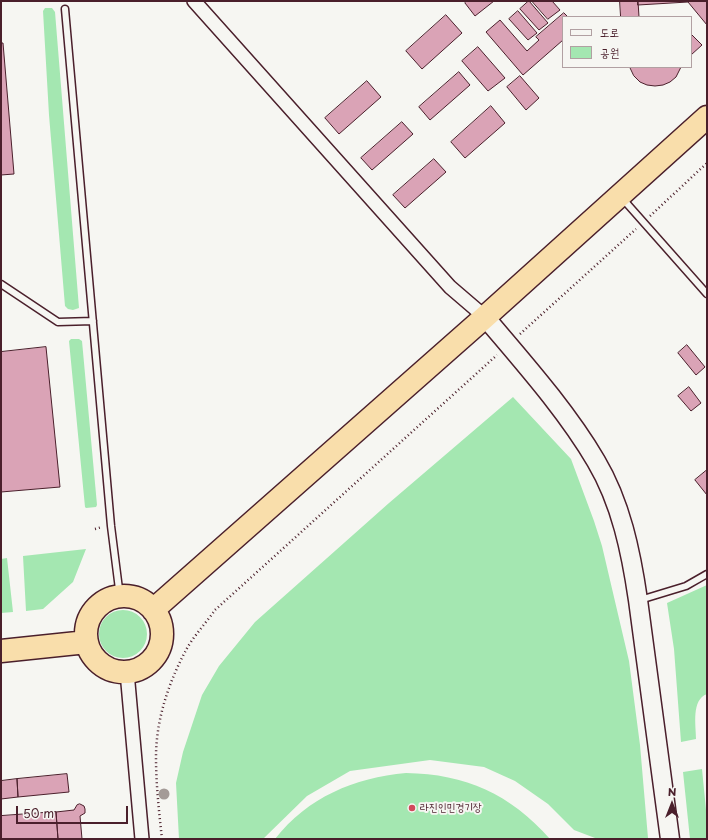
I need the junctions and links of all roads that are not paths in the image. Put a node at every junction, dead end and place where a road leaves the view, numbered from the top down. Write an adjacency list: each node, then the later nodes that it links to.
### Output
1 (194, 1): 7 (street)
2 (65, 9): 8 (lane)
3 (707, 117): 4 (highway)
4 (620, 195): 6 (lane); 7 (highway)
5 (1, 284): 8 (lane)
6 (707, 294)
7 (485, 317): 11 (street); 12 (highway)
8 (92, 321): 10 (lane)
9 (707, 574): 11 (lane)
10 (120, 597): 12 (highway); 13 (highway)
11 (638, 600): 17 (street)
12 (153, 610): 15 (highway)
13 (87, 642): 14 (highway); 15 (highway)
14 (1, 651)
15 (127, 672): 16 (street)
16 (142, 839)
17 (670, 839)

